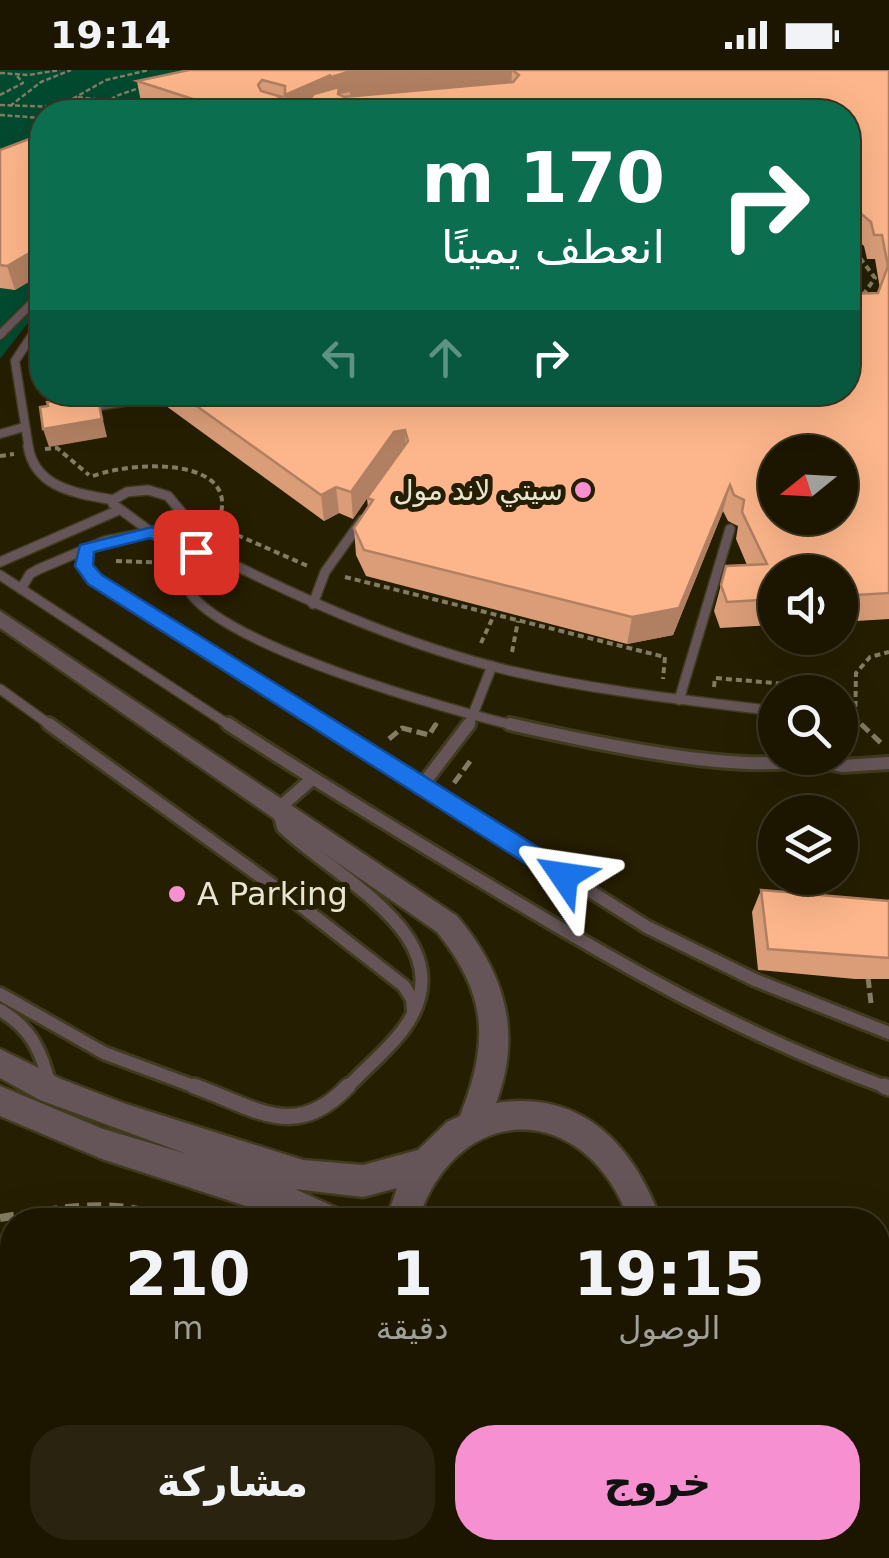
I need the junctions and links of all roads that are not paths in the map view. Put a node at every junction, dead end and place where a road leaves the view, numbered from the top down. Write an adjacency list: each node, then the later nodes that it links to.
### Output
1 (30, 305): 2 (lane)
2 (0, 335)
3 (30, 336): 7 (lane)
4 (102, 405): 5 (lane)
5 (77, 409)
6 (41, 415): 7 (lane)
7 (23, 422): 8 (lane); 9 (lane)
8 (0, 434)
9 (116, 505): 12 (lane); 12 (lane); 15 (lane)
10 (369, 510): 18 (lane)
11 (730, 529): 22 (lane)
12 (152, 532): 13 (lane); 14 (lane)
13 (86, 548): 17 (lane); 29 (lane)
14 (214, 560): 18 (lane); 24 (lane)
15 (0, 562)
16 (0, 576): 17 (lane)
17 (21, 589): 28 (lane)
18 (313, 604): 20 (lane)
19 (0, 618): 30 (street)
20 (492, 666): 22 (lane); 24 (lane)
21 (0, 690): 33 (lane)
22 (679, 700): 23 (lane)
23 (758, 709)
24 (475, 714): 25 (lane); 29 (lane)
25 (758, 762)
26 (889, 763): 27 (lane)
27 (858, 765)
28 (312, 778): 30 (lane); 36 (lane)
29 (421, 786): 34 (lane)
30 (278, 808): 33 (lane); 39 (street)
31 (0, 994): 33 (lane)
32 (0, 1010): 37 (lane)
33 (412, 1015)
34 (889, 1033)
35 (0, 1064): 37 (street)
36 (889, 1088)
37 (51, 1090): 40 (street)
38 (0, 1101): 41 (street)
39 (473, 1123): 40 (street); 43 (street)
40 (422, 1166): 42 (street)
41 (300, 1208)
42 (404, 1208)
43 (640, 1208)

